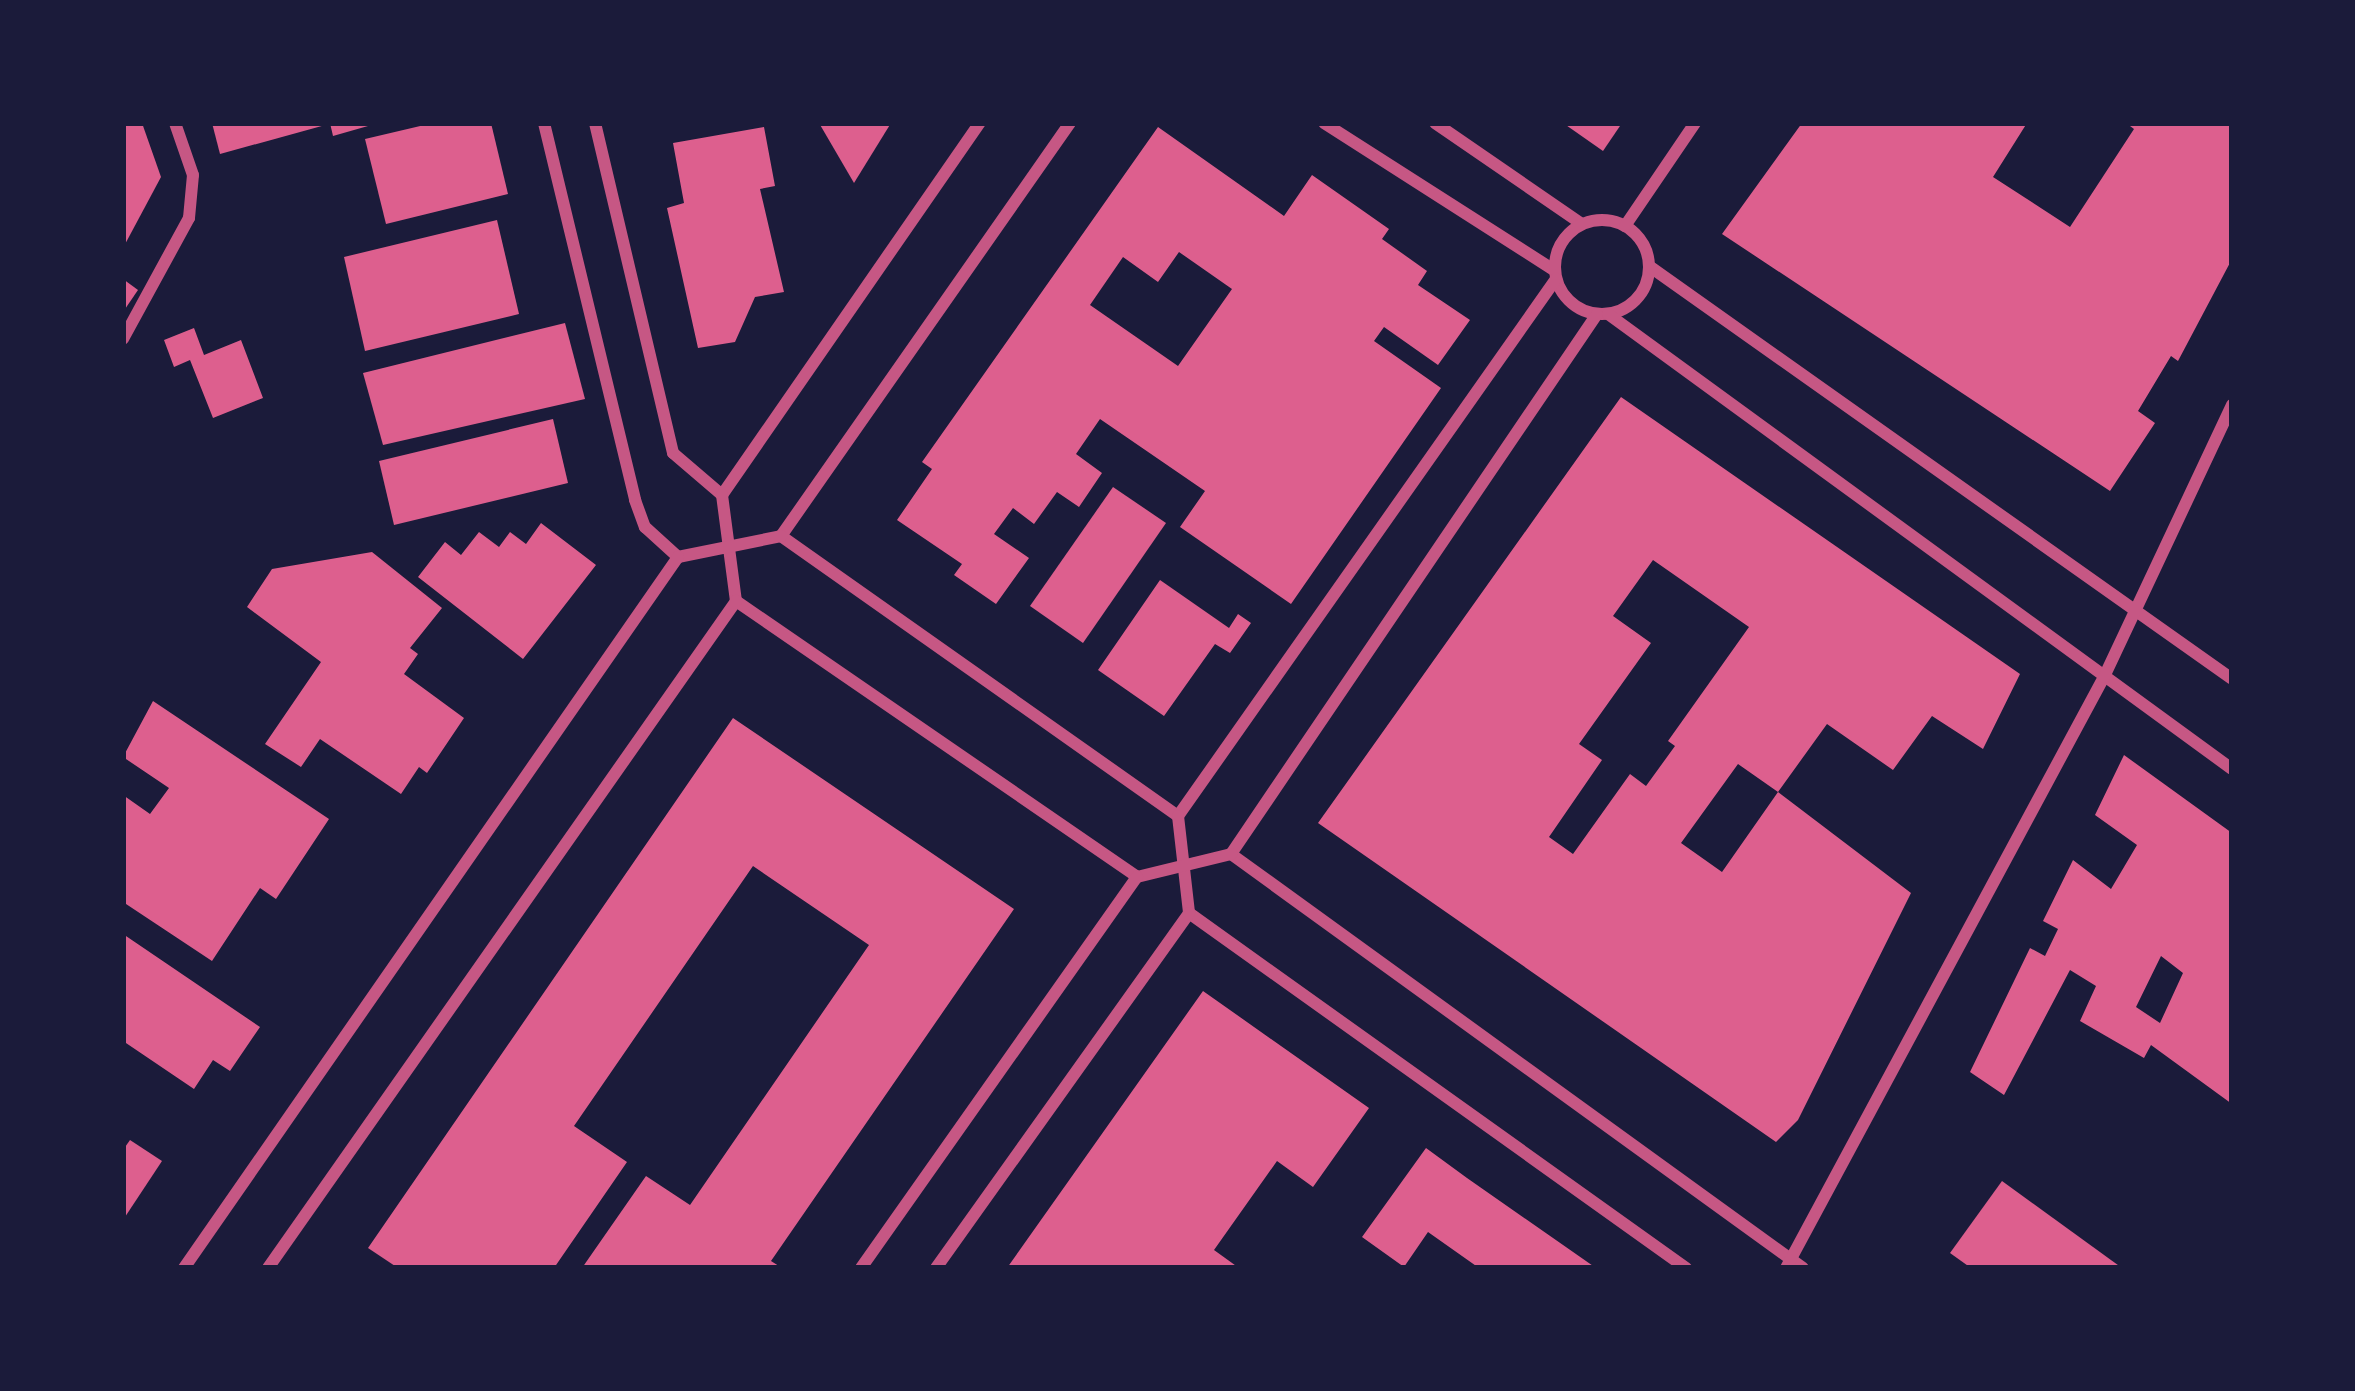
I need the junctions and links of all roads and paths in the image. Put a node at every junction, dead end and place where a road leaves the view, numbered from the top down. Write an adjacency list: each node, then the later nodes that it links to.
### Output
1 (175, 123): 14 (street)
2 (544, 123): 19 (street)
3 (595, 123): 16 (street)
4 (980, 123): 16 (street)
5 (1070, 123): 17 (street)
6 (1324, 123): 12 (street)
7 (1435, 123): 9 (street)
8 (1695, 123): 10 (street)
9 (1582, 224): 10 (street); 12 (street)
10 (1624, 226): 11 (street)
11 (1649, 266): 13 (street); 21 (street)
12 (1555, 275): 13 (street); 25 (street)
13 (1603, 314): 22 (street); 26 (street)
14 (123, 339)
15 (2232, 405): 21 (street)
16 (722, 495): 18 (street)
17 (781, 536): 18 (street); 25 (street)
18 (732, 547): 19 (street); 20 (street)
19 (678, 556): 31 (street)
20 (736, 601): 28 (street); 32 (street)
21 (2134, 610): 22 (street); 23 (street)
22 (2104, 677): 24 (street); 30 (street)
23 (2232, 679)
24 (2232, 769)
25 (1178, 816): 27 (street)
26 (1231, 854): 27 (street); 30 (street)
27 (1184, 866): 28 (street); 29 (street)
28 (1137, 878): 33 (street)
29 (1189, 913): 34 (street); 35 (street)
30 (1788, 1264): 36 (street)
31 (184, 1268)
32 (268, 1268)
33 (861, 1268)
34 (936, 1268)
35 (1686, 1268)
36 (1803, 1268)

